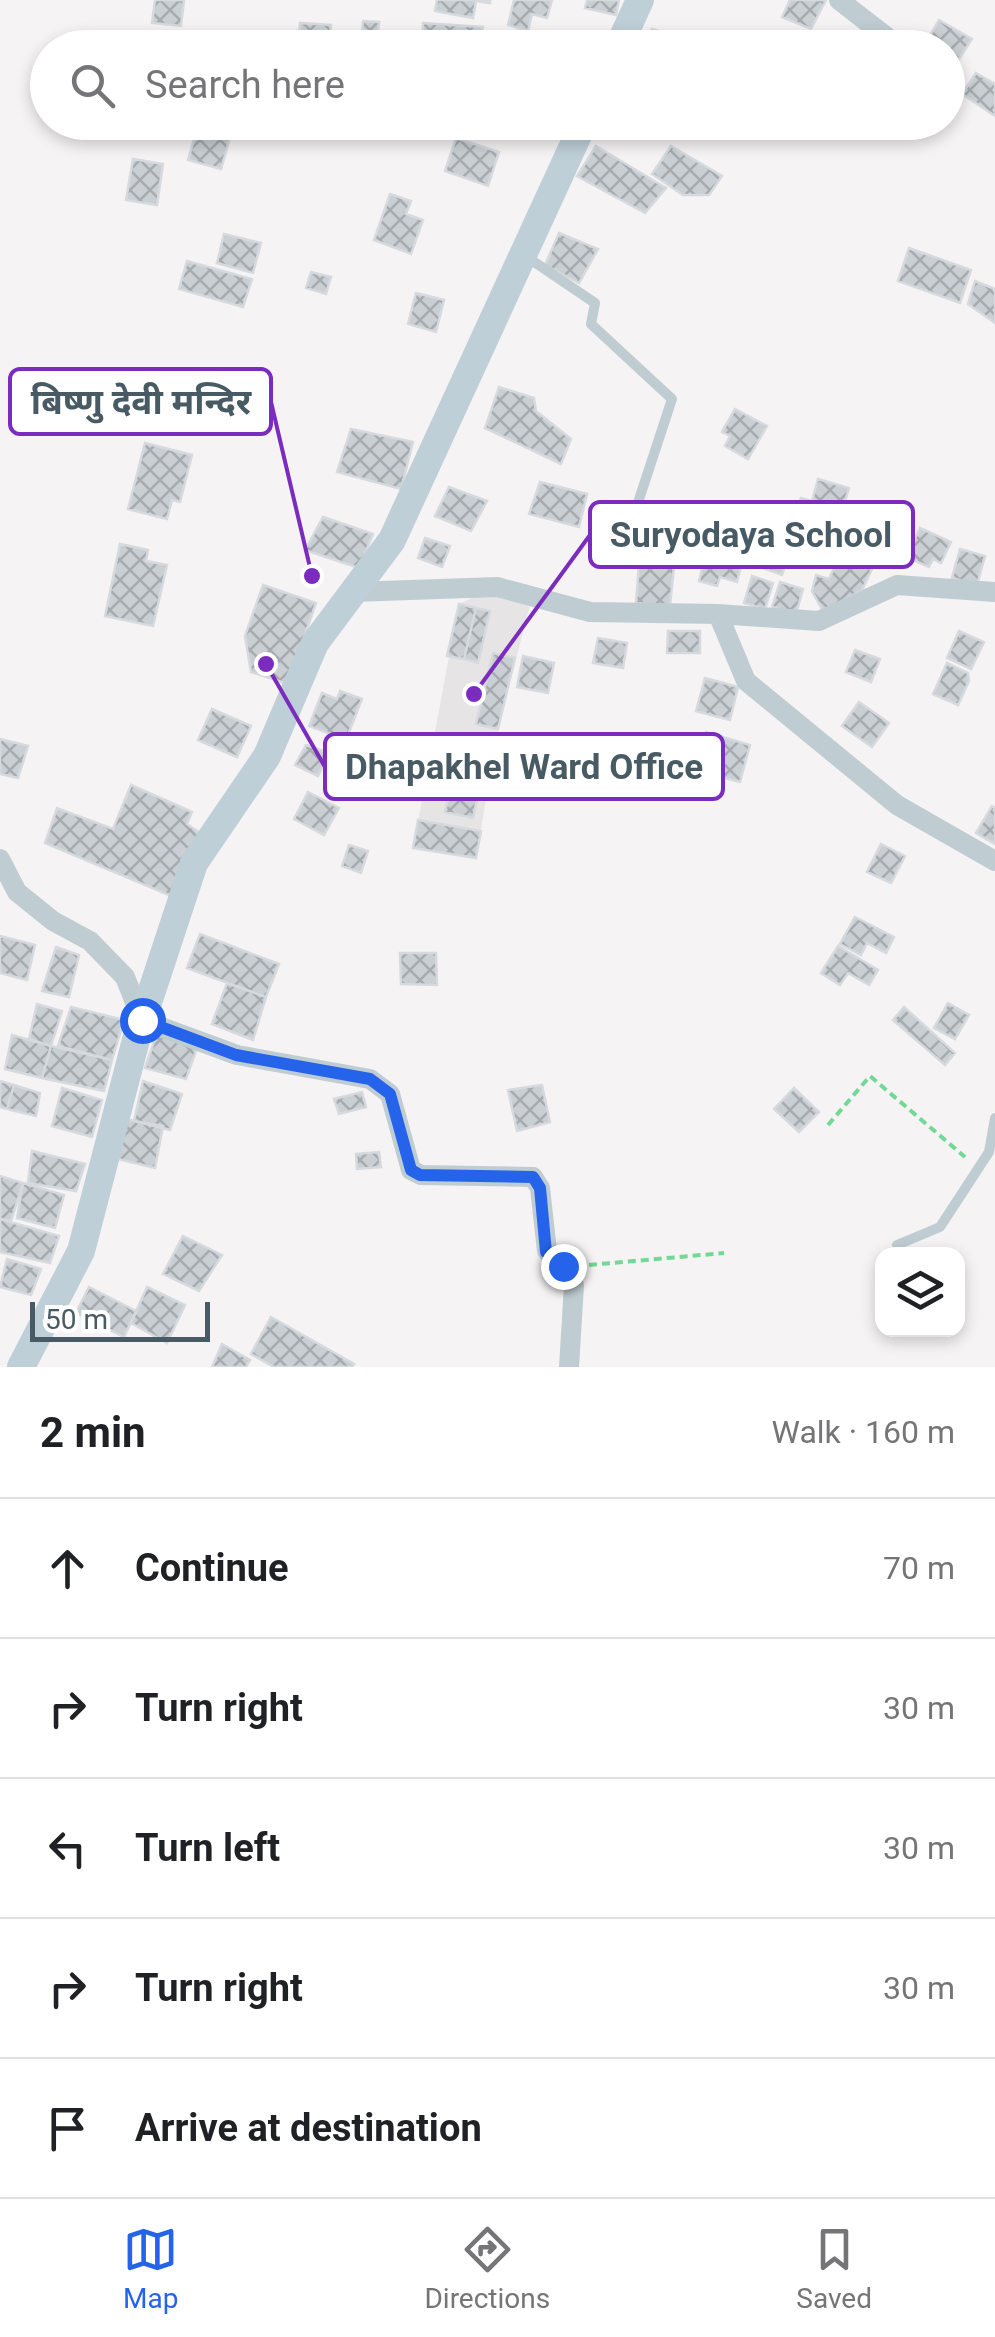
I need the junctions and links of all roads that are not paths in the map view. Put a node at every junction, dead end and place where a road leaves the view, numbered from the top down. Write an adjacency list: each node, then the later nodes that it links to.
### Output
1 (640, 0): 3 (main road)
2 (839, 0): 4 (street)
3 (626, 30)
4 (878, 30)
5 (576, 140): 6 (main road)
6 (523, 254): 7 (lane); 8 (main road)
7 (629, 530)
8 (353, 592): 10 (street); 13 (main road)
9 (995, 592): 10 (street)
10 (718, 614): 12 (street)
11 (0, 859): 13 (street)
12 (995, 861)
13 (142, 1020): 16 (main road); 17 (street)
14 (995, 1118): 15 (lane)
15 (896, 1246)
16 (20, 1367)
17 (569, 1367)

